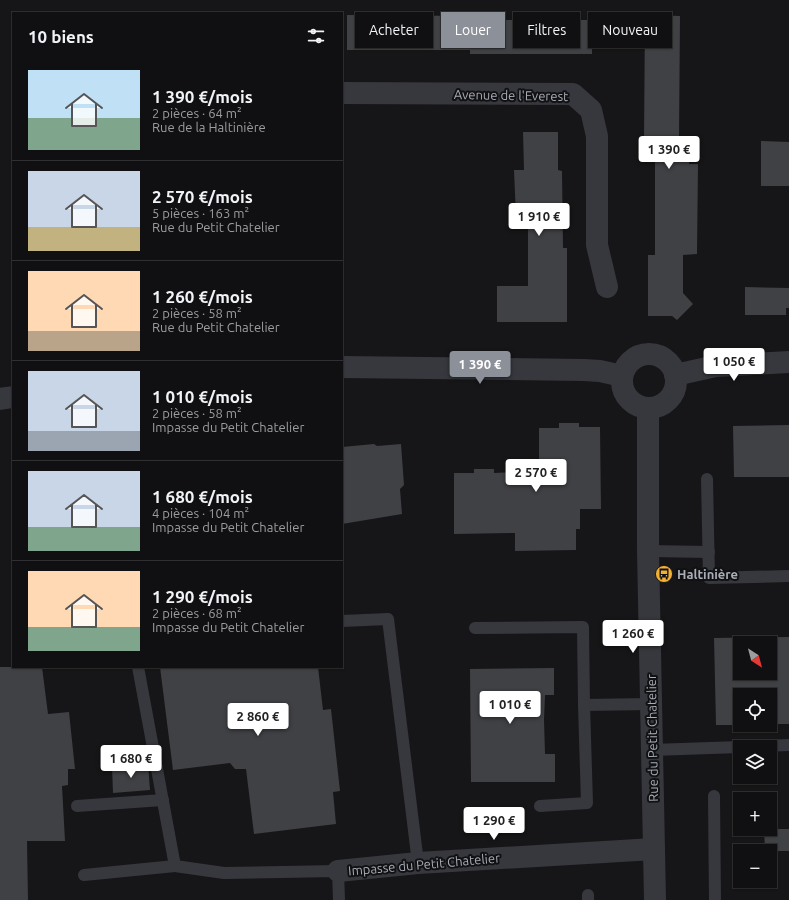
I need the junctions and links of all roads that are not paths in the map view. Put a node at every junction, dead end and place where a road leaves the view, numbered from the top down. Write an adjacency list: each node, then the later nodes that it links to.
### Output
1 (343, 93): 2 (street, Avenue de l'Everest)
2 (607, 287)
3 (789, 362): 6 (street)
4 (343, 366): 5 (street)
5 (622, 376): 6 (street); 9 (street)
6 (675, 376): 9 (street)
7 (12, 397): 8 (street)
8 (0, 399)
9 (648, 408): 11 (street, Rue du Petit Chatelier)
10 (707, 479): 12 (lane)
11 (648, 551): 12 (lane); 17 (street, Rue du Petit Chatelier)
12 (709, 552): 13 (lane)
13 (789, 576)
14 (343, 621): 28 (lane)
15 (475, 628): 18 (lane)
16 (138, 668): 24 (lane)
17 (651, 704): 18 (lane); 22 (street, Rue du Petit Chatelier)
18 (584, 705): 26 (lane)
19 (777, 745): 20 (lane)
20 (789, 745)
21 (733, 747): 22 (lane)
22 (652, 750): 27 (street, Rue du Petit Chatelier)
23 (714, 796): 34 (lane)
24 (163, 800): 25 (lane); 29 (lane)
25 (77, 806)
26 (540, 806)
27 (654, 849): 28 (street, Impasse du Petit Chatelier); 33 (street, Rue du Petit Chatelier)
28 (418, 863): 30 (street, Impasse du Petit Chatelier)
29 (175, 866): 30 (lane); 31 (lane)
30 (338, 871): 32 (lane)
31 (84, 875)
32 (339, 900)
33 (655, 900)
34 (715, 900)

